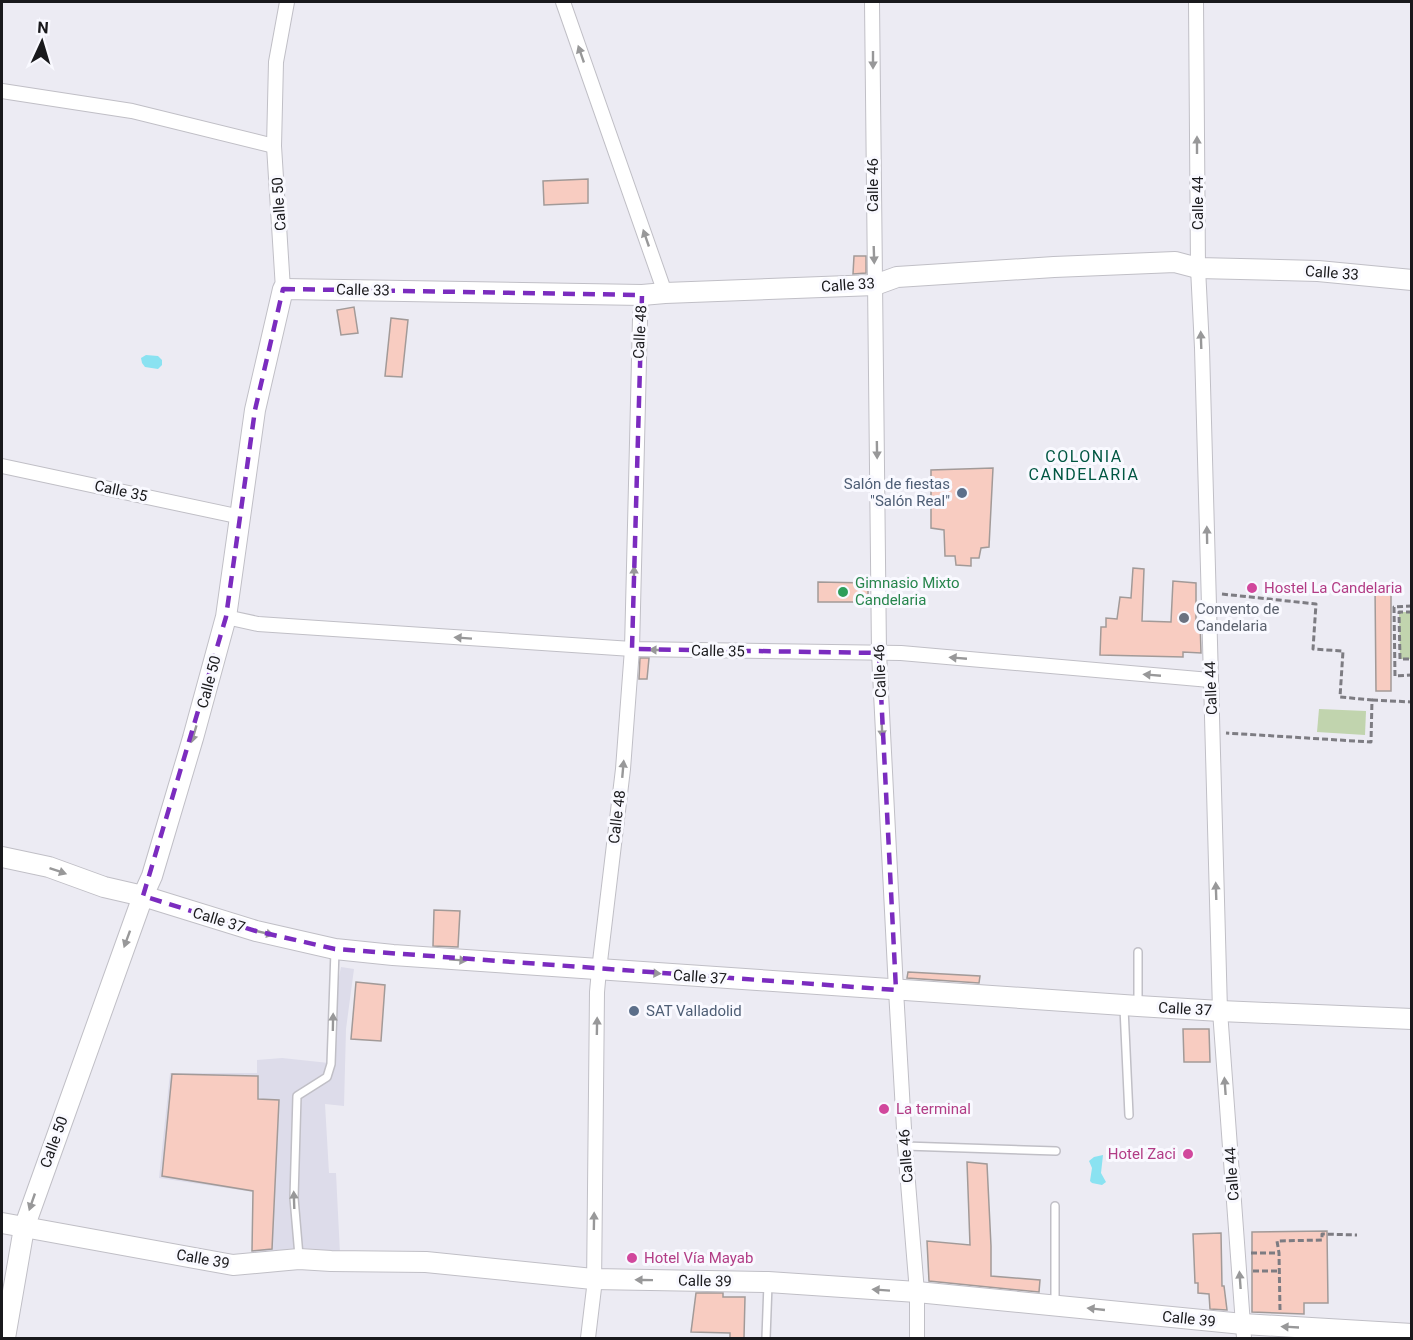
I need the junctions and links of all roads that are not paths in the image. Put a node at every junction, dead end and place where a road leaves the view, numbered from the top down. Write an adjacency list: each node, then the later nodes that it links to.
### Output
1 (287, 2): 6 (street, Calle 50)
2 (563, 2): 11 (street, Calle 48, one-way to 2)
3 (872, 2): 9 (street, Calle 46, one-way to 9)
4 (1196, 2): 7 (street, Calle 44, one-way to 4)
5 (2, 91): 6 (street)
6 (274, 146): 10 (street, Calle 50)
7 (1198, 268): 8 (street, Calle 33); 9 (street, Calle 33); 18 (street, Calle 44, one-way to 7)
8 (1412, 280)
9 (875, 285): 11 (street, Calle 33); 17 (street, Calle 46, one-way to 17)
10 (283, 289): 12 (street, Calle 33); 14 (street, Calle 50)
11 (665, 293): 12 (street, Calle 33)
12 (642, 295): 16 (street, Calle 48, one-way to 12)
13 (2, 466): 14 (street, Calle 35)
14 (241, 517): 15 (street, Calle 50)
15 (226, 617): 16 (street, Calle 35, one-way to 15); 20 (street, Calle 50, one-way to 20)
16 (632, 649): 17 (street, Calle 35, one-way to 16); 23 (street, Calle 48, one-way to 16)
17 (879, 653): 18 (street, Calle 35, one-way to 17); 24 (street, Calle 46, one-way to 24)
18 (1210, 680): 26 (street, Calle 44, one-way to 18)
19 (2, 857): 20 (street, Calle 37, one-way to 20)
20 (143, 896): 21 (street, Calle 37, one-way to 21); 33 (street, Calle 50, one-way to 33)
21 (335, 949): 23 (street, Calle 37, one-way to 23); 34 (lane, one-way to 21)
22 (1138, 952): 25 (lane)
23 (598, 970): 24 (street, Calle 37, one-way to 24); 35 (street, Calle 48, one-way to 23)
24 (896, 990): 25 (street, Calle 37); 29 (street, Calle 46)
25 (1131, 1005): 26 (street, Calle 37); 28 (lane)
26 (1220, 1011): 27 (street, Calle 37); 39 (street, Calle 44, one-way to 26)
27 (1412, 1019)
28 (1129, 1115)
29 (905, 1146): 30 (lane); 37 (street, Calle 46)
30 (1056, 1151)
31 (1055, 1206): 38 (lane)
32 (2, 1223): 33 (street, Calle 39)
33 (24, 1228): 34 (street, Calle 39); 41 (street, Calle 50)
34 (299, 1258): 35 (street, Calle 39)
35 (594, 1279): 36 (street, Calle 39, one-way to 35); 42 (street, Calle 48)
36 (768, 1282): 37 (street, Calle 39, one-way to 36); 43 (lane)
37 (917, 1292): 38 (street, Calle 39); 44 (street, Calle 46)
38 (1055, 1305): 39 (street, Calle 39, one-way to 38)
39 (1244, 1331): 40 (street, Calle 39, one-way to 39)
40 (1412, 1334)
41 (4, 1338)
42 (588, 1338)
43 (766, 1338)
44 (917, 1338)

